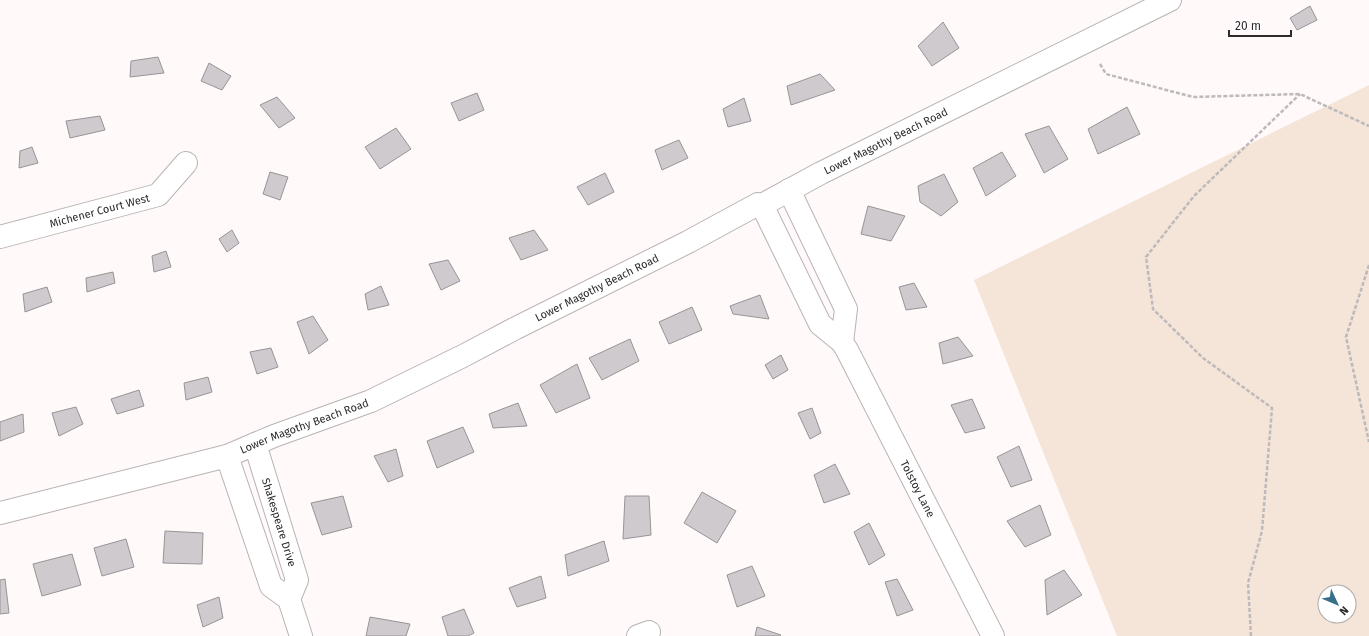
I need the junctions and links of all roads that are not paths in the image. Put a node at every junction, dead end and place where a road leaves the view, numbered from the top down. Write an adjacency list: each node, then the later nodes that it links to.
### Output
1 (1170, 0): 3 (street, Lower Magothy Beach Road)
2 (186, 164): 5 (street, Michener Court West)
3 (789, 190): 4 (street, Lower Magothy Beach Road); 6 (street)
4 (762, 204): 6 (street, Tolstoy Lane); 7 (street, Lower Magothy Beach Road)
5 (0, 237)
6 (842, 342): 12 (street, Tolstoy Lane)
7 (255, 444): 8 (street, Lower Magothy Beach Road); 10 (street, Shakespeare Drive)
8 (227, 456): 9 (street, Lower Magothy Beach Road); 10 (street)
9 (0, 513)
10 (289, 599): 11 (street)
11 (301, 636)
12 (993, 636)

